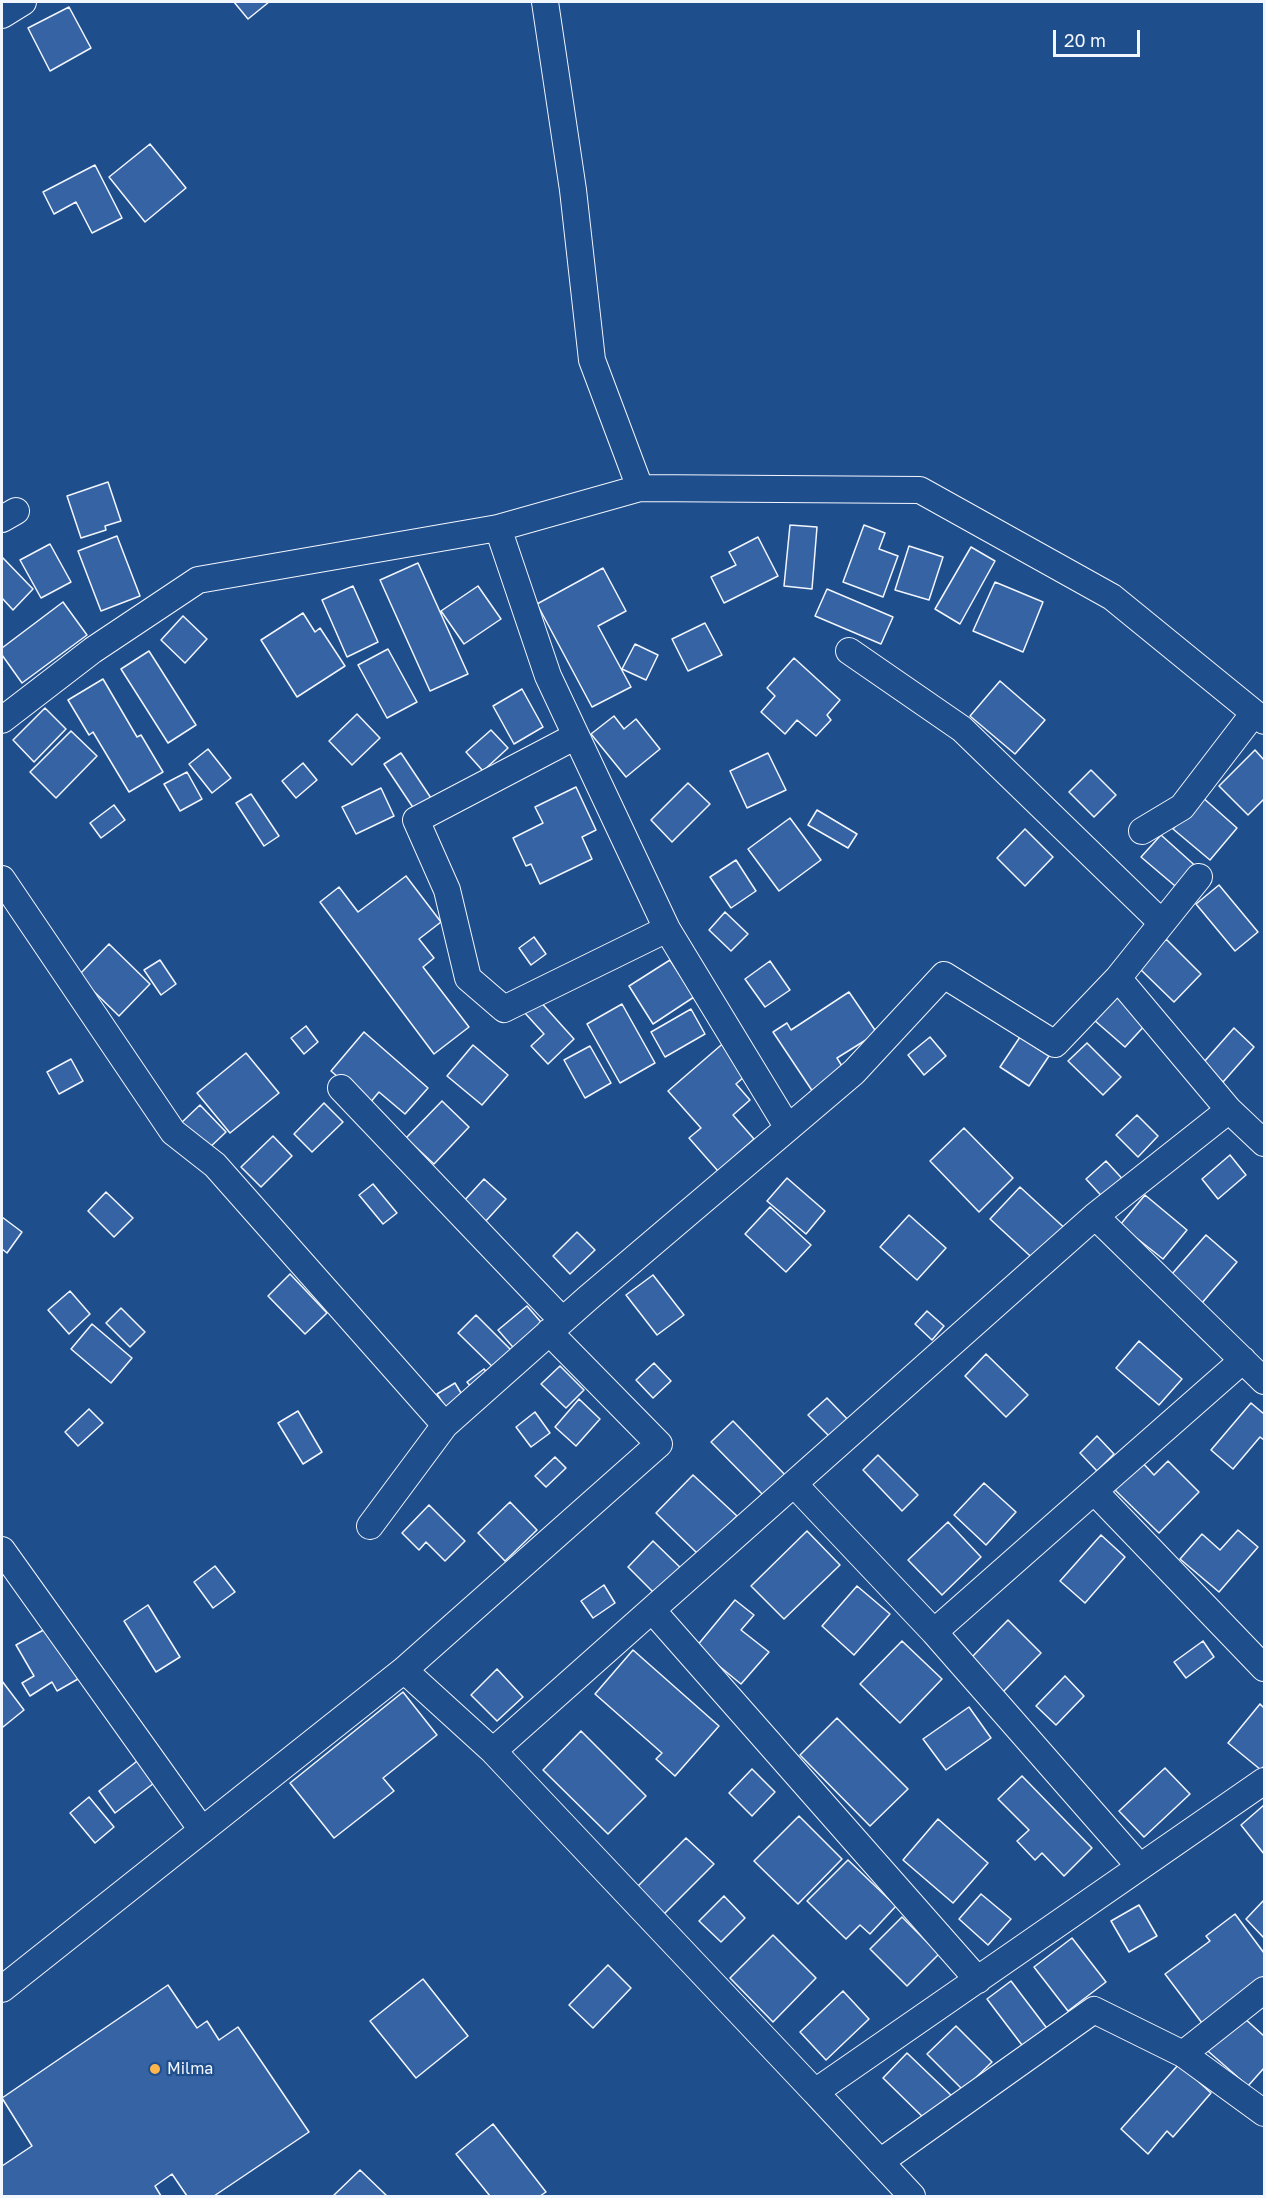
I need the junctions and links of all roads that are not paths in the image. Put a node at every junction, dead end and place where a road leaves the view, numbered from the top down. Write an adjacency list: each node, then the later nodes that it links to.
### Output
1 (23, 2): 3 (street)
2 (545, 2): 4 (street)
3 (2, 15)
4 (640, 488): 5 (street); 7 (street)
5 (498, 528): 8 (street); 9 (street)
6 (849, 651): 13 (street)
7 (1259, 717): 10 (street)
8 (2, 720)
9 (576, 736): 14 (street); 14 (street)
10 (1142, 831)
11 (1199, 877): 13 (street)
12 (2, 879): 24 (street)
13 (1162, 923): 15 (street)
14 (667, 929): 18 (street)
15 (1119, 978): 17 (street); 18 (street)
16 (341, 1088): 21 (street)
17 (1229, 1110): 19 (street); 20 (street)
18 (788, 1128): 21 (street)
19 (1264, 1143)
20 (1095, 1216): 22 (street); 25 (street)
21 (556, 1326): 24 (street); 32 (street)
22 (1243, 1360): 23 (street); 26 (street)
23 (1264, 1381)
24 (445, 1425): 27 (street)
25 (794, 1484): 29 (street); 30 (street)
26 (1094, 1491): 30 (street); 31 (street)
27 (370, 1526)
28 (2, 1550): 35 (street)
29 (652, 1610): 33 (street); 37 (street)
30 (934, 1632): 36 (street)
31 (1264, 1668)
32 (404, 1670): 33 (street); 35 (street)
33 (494, 1751): 41 (street)
34 (1264, 1781): 36 (street)
35 (202, 1830): 38 (street)
36 (1140, 1867): 37 (street)
37 (978, 1980): 41 (street)
38 (2, 1989)
39 (1264, 1990): 40 (street)
40 (1183, 2055): 42 (street); 43 (street)
41 (815, 2092): 43 (street)
42 (1264, 2113)
43 (880, 2162): 44 (street)
44 (912, 2196)

